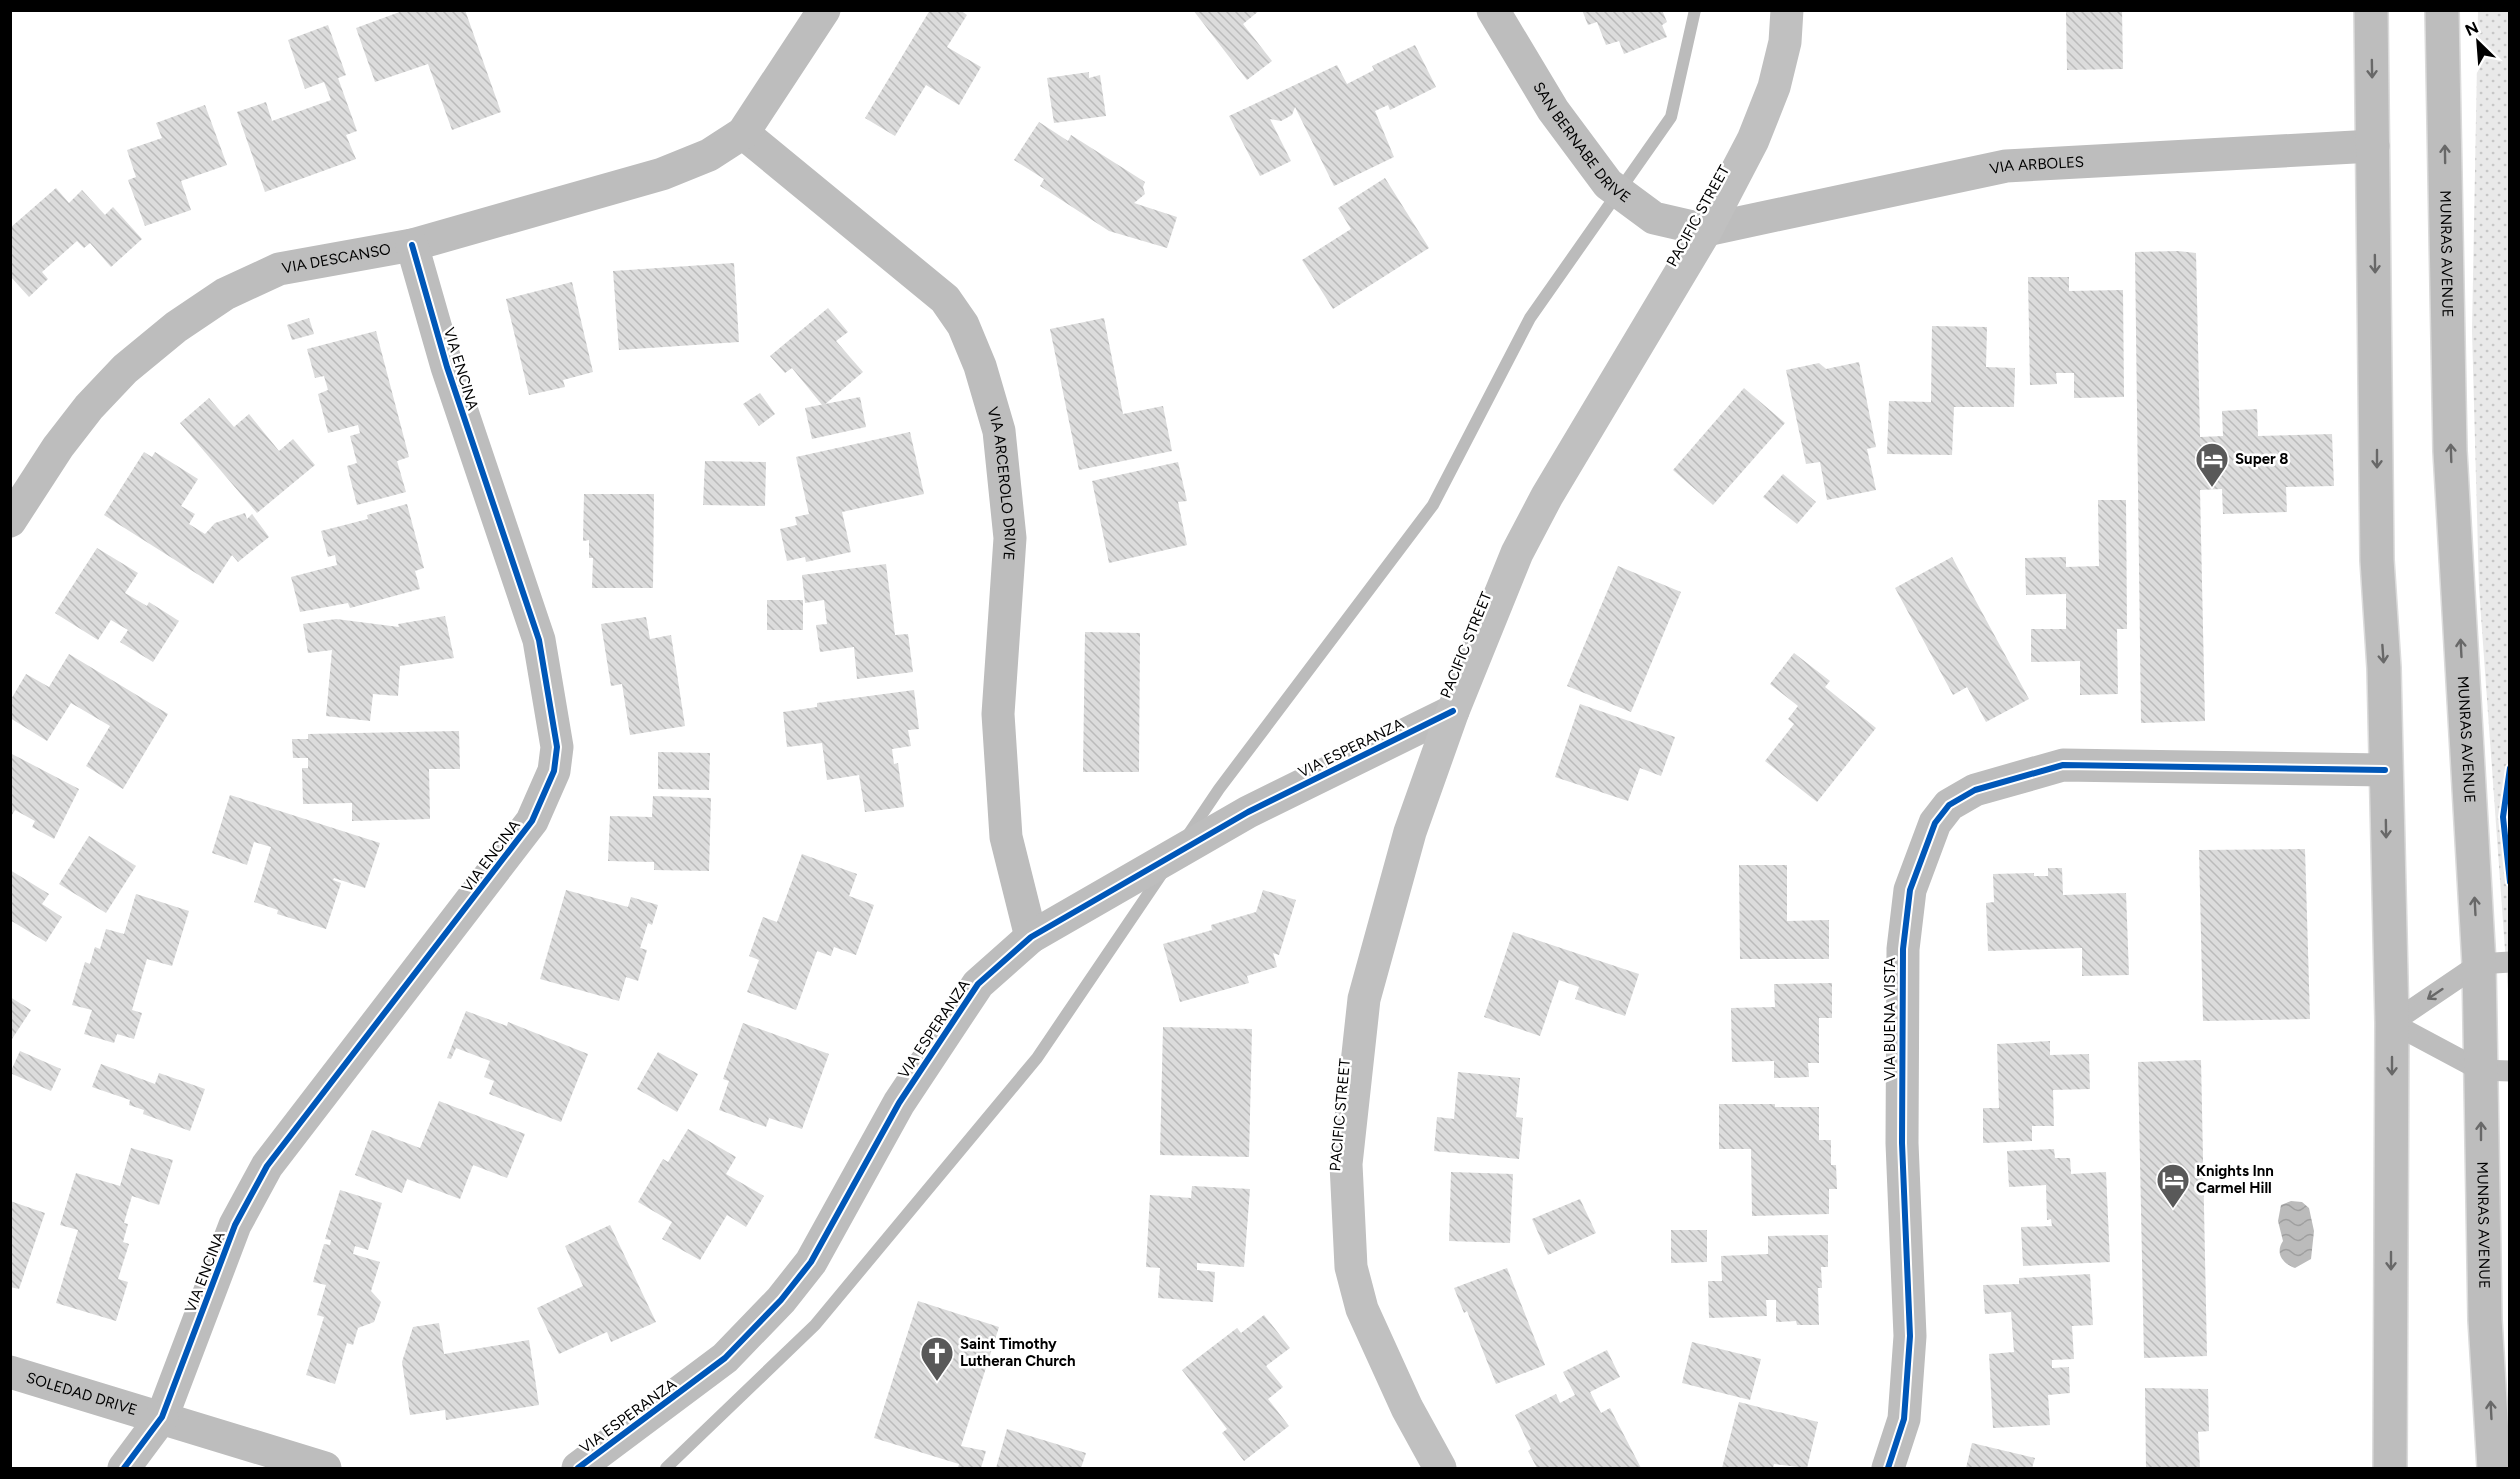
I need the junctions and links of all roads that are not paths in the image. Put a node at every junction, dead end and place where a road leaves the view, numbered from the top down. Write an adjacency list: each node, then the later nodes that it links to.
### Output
1 (824, 10): 6 (street, VIA DESCANSO)
2 (1493, 10): 8 (street, SAN BERNABE DRIVE)
3 (1787, 10): 8 (main road, PACIFIC STREET)
4 (2371, 10): 7 (street, one-way to 7)
5 (2442, 10): 14 (street, MUNRAS AVENUE, one-way to 5)
6 (743, 133): 9 (street, VIA DESCANSO); 13 (street, VIA ARCEROLO DRIVE)
7 (2373, 146): 8 (street, VIA ARBOLES); 12 (street, one-way to 12)
8 (1706, 230): 11 (main road, PACIFIC STREET)
9 (412, 245): 10 (street, VIA DESCANSO); 18 (street, VIA ENCINA)
10 (10, 520)
11 (1453, 711): 13 (street, VIA ESPERANZA); 22 (main road, PACIFIC STREET)
12 (2385, 770): 15 (street, one-way to 15); 23 (street, VIA BUENA VISTA)
13 (1031, 937): 21 (street, VIA ESPERANZA)
14 (2494, 963): 15 (lane, one-way to 15); 16 (street, MUNRAS AVENUE)
15 (2392, 1023): 16 (lane); 24 (street, one-way to 24)
16 (2495, 1070): 25 (street, MUNRAS AVENUE, one-way to 16)
17 (10, 1372): 18 (street, SOLEDAD DRIVE)
18 (162, 1417): 19 (street, VIA ENCINA); 20 (street, SOLEDAD DRIVE)
19 (124, 1468)
20 (325, 1468)
21 (578, 1468)
22 (1440, 1468)
23 (1888, 1468)
24 (2390, 1468)
25 (2494, 1468)

